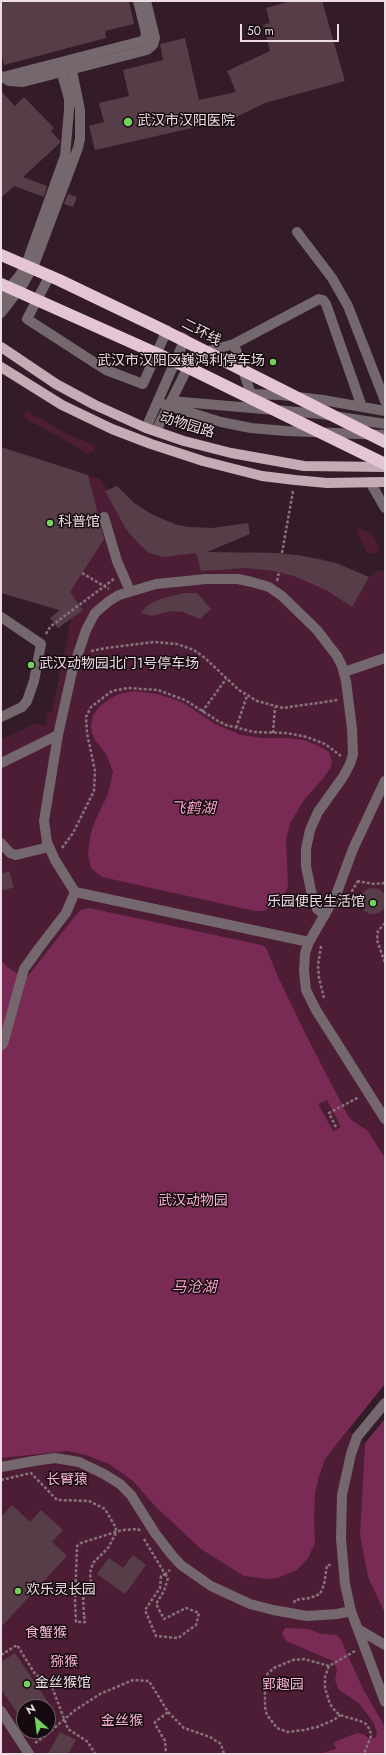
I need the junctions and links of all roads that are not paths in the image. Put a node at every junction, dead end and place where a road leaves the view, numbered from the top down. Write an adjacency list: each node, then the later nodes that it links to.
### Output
1 (138, 1): 3 (lane)
2 (146, 1): 3 (lane)
3 (66, 66): 4 (lane); 8 (lane); 9 (lane)
4 (2, 77)
5 (297, 232): 14 (lane)
6 (1, 256): 23 (highway, 二环线, bridge)
7 (1, 284): 24 (highway, bridge)
8 (1, 298)
9 (1, 313)
10 (167, 330): 10 (lane); 15 (lane)
11 (234, 344): 16 (lane); 17 (lane); 17 (lane)
12 (1, 347): 20 (main road, 动物园路)
13 (1, 367): 26 (main road, 动物园路)
14 (385, 401)
15 (157, 402): 16 (lane); 20 (lane)
16 (170, 403): 19 (lane); 21 (lane); 22 (lane)
17 (362, 407): 18 (lane)
18 (385, 411)
19 (385, 424)
20 (146, 428): 21 (main road, 动物园路)
21 (156, 431): 25 (main road, 动物园路)
22 (385, 435)
23 (385, 442)
24 (385, 464)
25 (385, 467)
26 (370, 482): 27 (main road, 动物园路); 28 (lane)
27 (385, 482)
28 (385, 508)
29 (104, 517): 30 (lane)
30 (130, 591): 33 (lane); 35 (lane)
31 (1, 617): 34 (lane)
32 (385, 658): 33 (lane)
33 (344, 672): 41 (lane)
34 (1, 717)
35 (58, 735): 36 (lane); 39 (lane)
36 (1, 763)
37 (385, 782): 41 (lane)
38 (1, 843): 39 (lane)
39 (51, 852): 40 (lane)
40 (75, 892): 42 (lane); 43 (lane)
41 (325, 915): 42 (lane)
42 (309, 942): 44 (lane)
43 (1, 1045)
44 (385, 1119)
45 (385, 1402): 47 (lane)
46 (1, 1467): 47 (lane)
47 (351, 1611): 48 (lane)
48 (358, 1629): 49 (lane); 50 (lane)
49 (385, 1645)
50 (385, 1702)
51 (1, 1711): 52 (lane)
52 (28, 1751)

